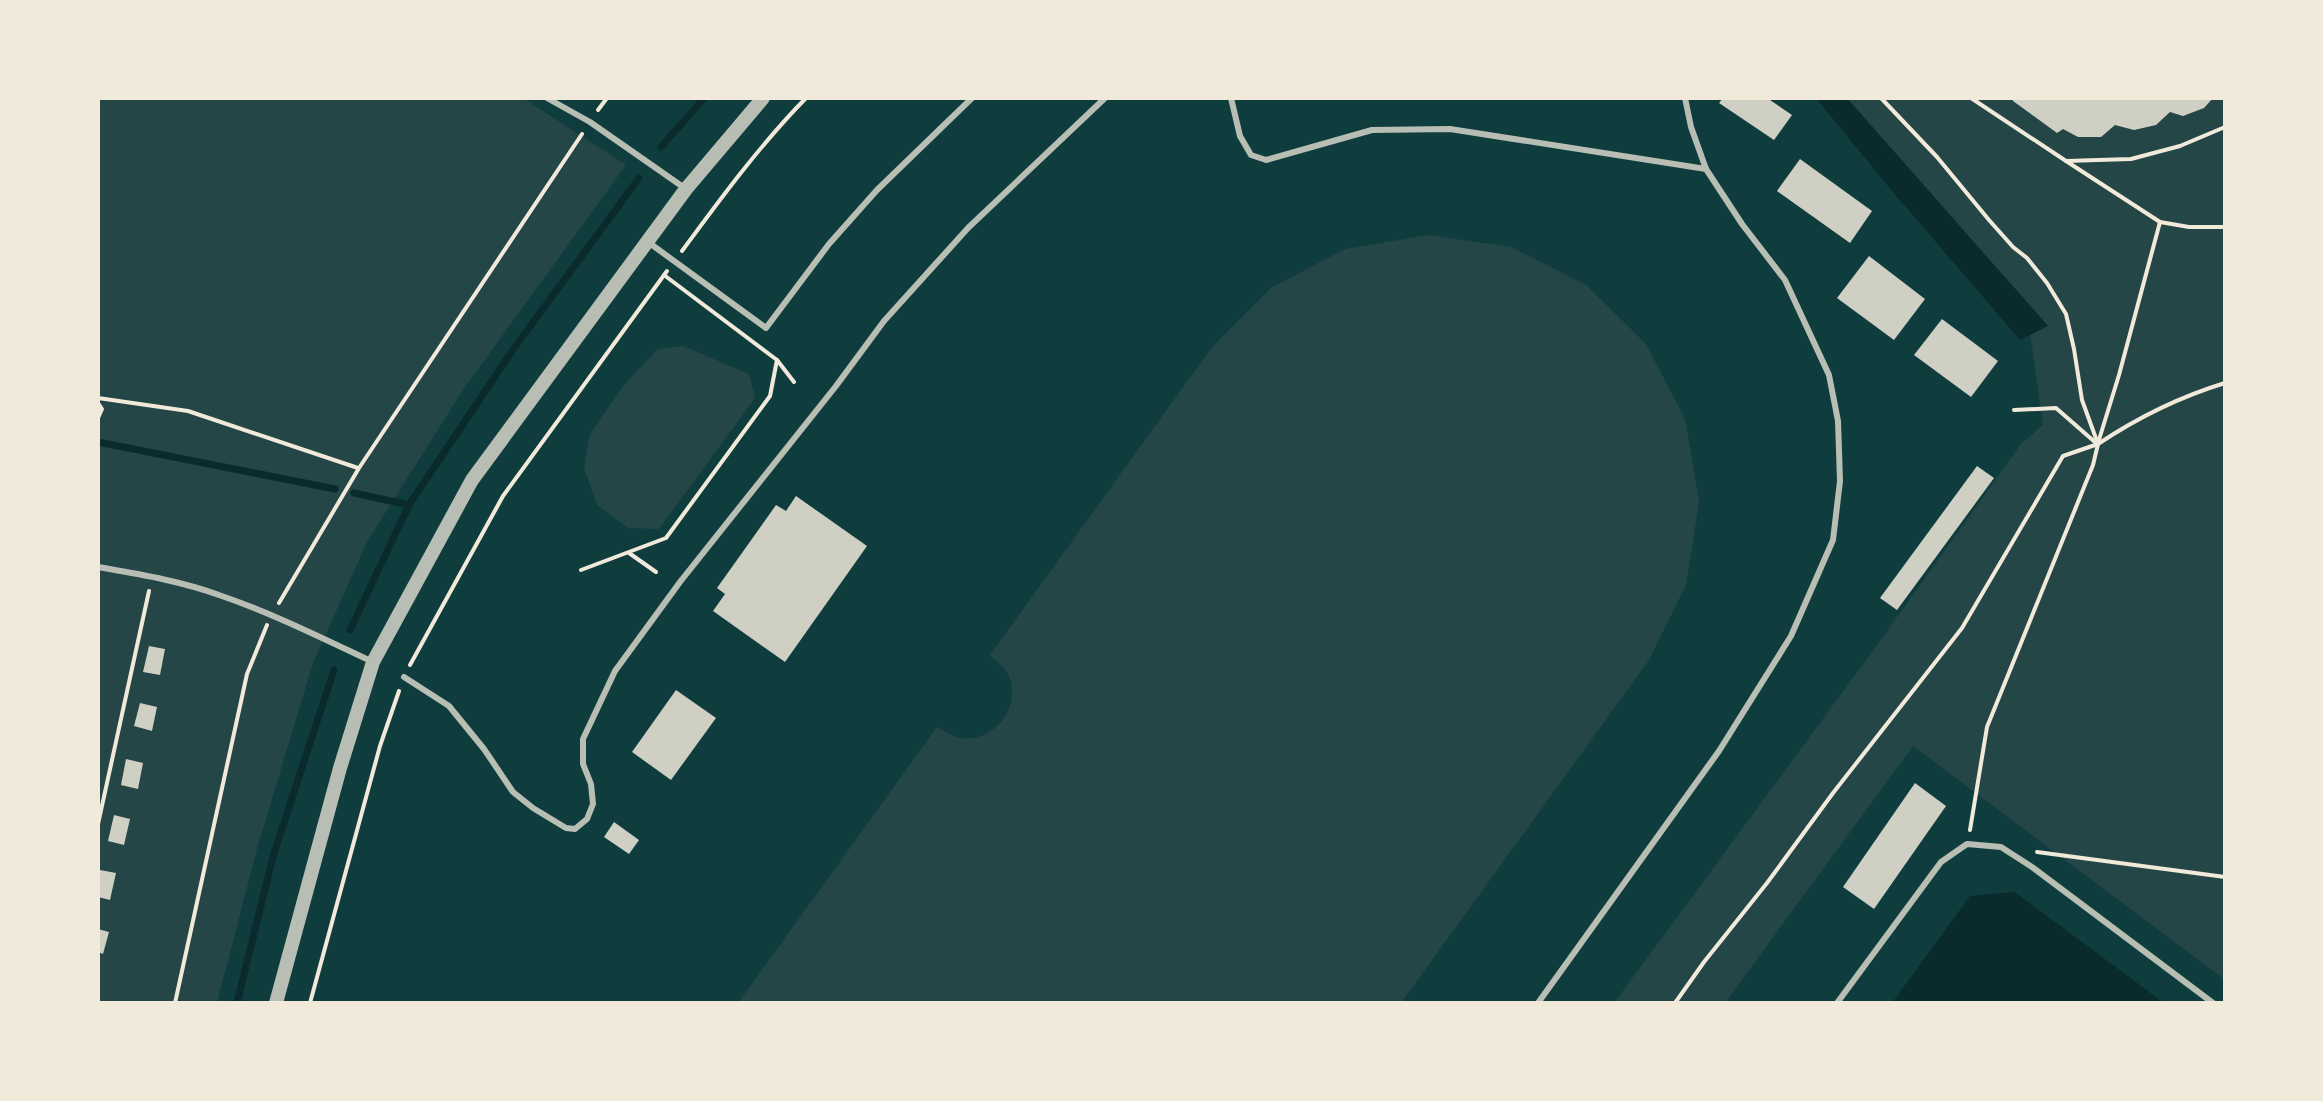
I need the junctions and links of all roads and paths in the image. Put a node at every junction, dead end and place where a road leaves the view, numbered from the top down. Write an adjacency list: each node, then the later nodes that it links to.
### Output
1 (547, 98): 11 (lane)
2 (607, 98): 11 (path)
3 (763, 98): 15 (street)
4 (806, 98): 19 (path)
5 (972, 98): 19 (lane)
6 (1105, 98): 36 (lane)
7 (1231, 98): 14 (lane)
8 (1685, 98): 14 (lane)
9 (1881, 98): 27 (path)
10 (1971, 98): 13 (path)
11 (590, 122): 15 (lane); 28 (path)
12 (2225, 127): 13 (path)
13 (2066, 161): 16 (path)
14 (1706, 169): 44 (lane)
15 (686, 189): 18 (street)
16 (2160, 222): 17 (path); 27 (path)
17 (2225, 227)
18 (648, 242): 19 (lane); 35 (street)
19 (674, 261): 20 (path)
20 (664, 275): 21 (path); 36 (path)
21 (777, 360): 22 (path); 29 (path)
22 (794, 382)
23 (2225, 383): 27 (path)
24 (98, 401): 26 (path); 28 (path)
25 (2014, 410): 27 (path)
26 (98, 418)
27 (2098, 444): 38 (path); 45 (path)
28 (359, 468): 34 (path)
29 (628, 552): 31 (path); 32 (path)
30 (98, 567): 33 (lane)
31 (581, 570)
32 (656, 572)
33 (152, 577): 34 (lane); 37 (path)
34 (271, 615): 35 (lane); 41 (path)
35 (373, 662): 42 (street)
36 (404, 677): 43 (path)
37 (98, 824)
38 (1967, 844): 39 (lane); 46 (lane)
39 (2001, 847): 40 (path); 47 (lane)
40 (2225, 877)
41 (175, 1003)
42 (276, 1003)
43 (310, 1003)
44 (1538, 1003)
45 (1675, 1003)
46 (1837, 1003)
47 (2213, 1003)

